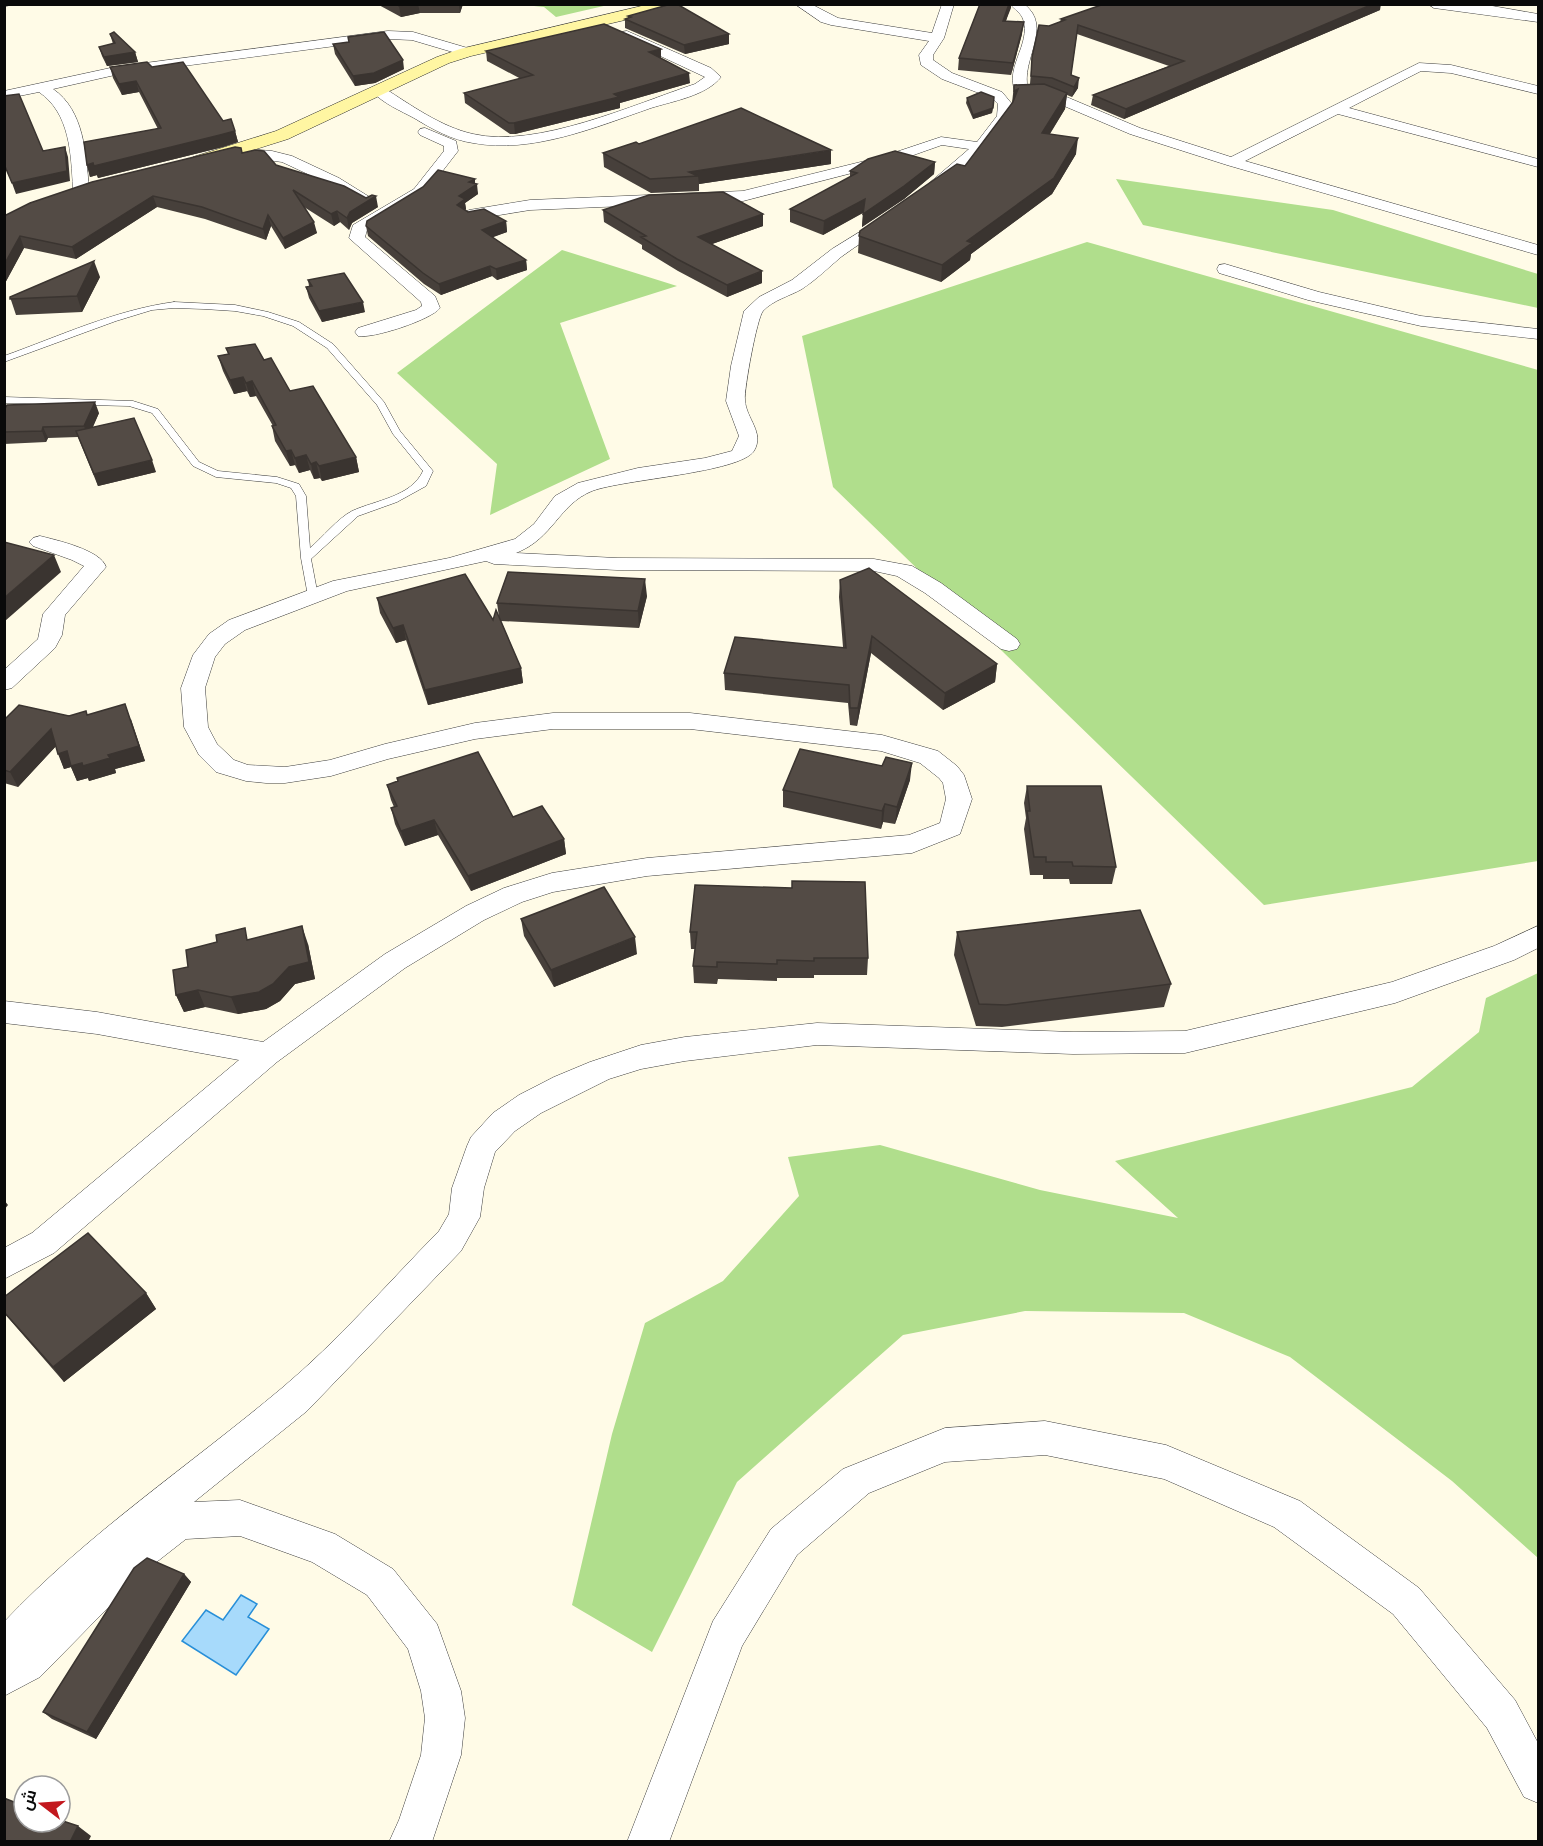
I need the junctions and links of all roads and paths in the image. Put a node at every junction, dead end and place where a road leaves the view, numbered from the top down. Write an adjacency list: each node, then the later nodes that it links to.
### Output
1 (672, 4): 8 (street)
2 (801, 4): 9 (street)
3 (948, 4): 9 (street)
4 (1016, 4): 13 (street)
5 (1434, 4): 6 (street)
6 (1472, 6): 7 (street)
7 (1539, 18)
8 (596, 22): 10 (street); 16 (street)
9 (937, 38): 15 (street)
10 (466, 52): 11 (street); 16 (street)
11 (40, 86): 14 (street); 23 (street)
12 (1539, 90): 17 (street)
13 (1022, 92): 15 (street); 20 (street)
14 (4, 94)
15 (997, 94): 18 (street)
16 (386, 95): 19 (street); 28 (street)
17 (1336, 109): 20 (street); 21 (street)
18 (981, 147): 25 (street); 33 (street)
19 (235, 152): 22 (street); 24 (street)
20 (1232, 162): 26 (street)
21 (1539, 163)
22 (186, 164)
23 (80, 189)
24 (369, 202)
25 (469, 215)
26 (1539, 250)
27 (1225, 269): 29 (street)
28 (364, 332)
29 (1539, 334)
30 (5, 359): 34 (lane)
31 (4, 400): 34 (lane)
32 (40, 542): 37 (street)
33 (478, 557): 35 (street); 36 (street)
34 (306, 558): 35 (lane)
35 (313, 596): 40 (street)
36 (1009, 644)
37 (4, 684)
38 (1539, 936): 42 (street)
39 (4, 1012): 40 (street)
40 (267, 1054): 41 (street)
41 (4, 1265)
42 (4, 1651)
43 (4, 1677): 45 (street)
44 (1539, 1783): 46 (street)
45 (410, 1842)
46 (648, 1842)

